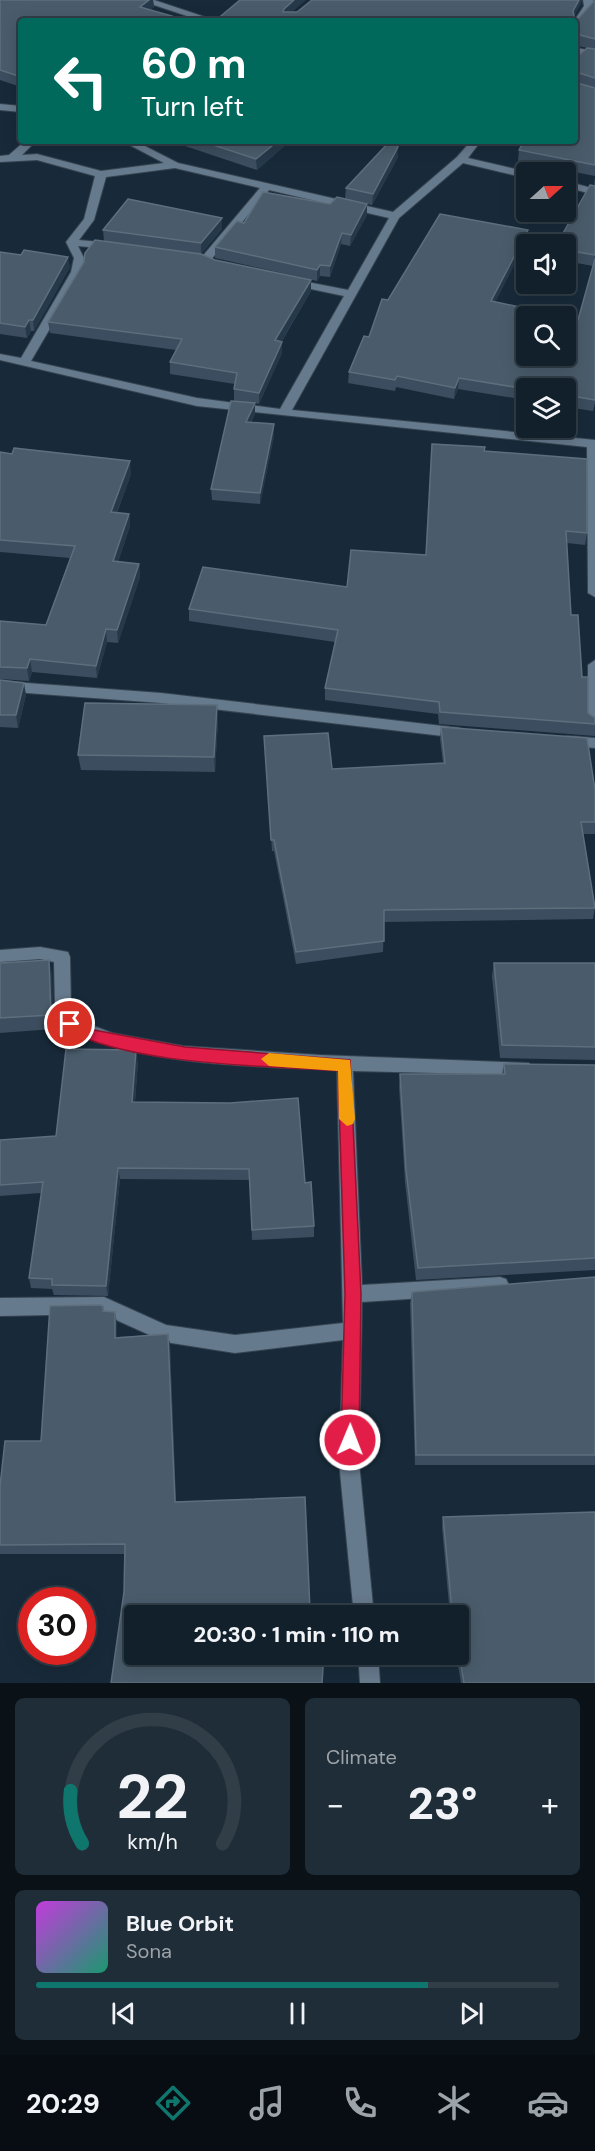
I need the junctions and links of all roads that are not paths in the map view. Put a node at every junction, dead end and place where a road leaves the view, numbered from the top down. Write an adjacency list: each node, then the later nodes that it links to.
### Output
1 (144, 0): 3 (street)
2 (588, 0): 4 (street)
3 (202, 18)
4 (578, 21)
5 (578, 51): 6 (street)
6 (595, 55)
7 (0, 107): 8 (street)
8 (18, 109)
9 (28, 144): 12 (street)
10 (132, 144): 15 (street)
11 (474, 144): 14 (street)
12 (12, 158): 13 (street); 17 (street)
13 (0, 159)
14 (461, 159): 16 (street); 21 (street)
15 (175, 165): 17 (street); 18 (street)
16 (516, 173)
17 (101, 174): 22 (street)
18 (267, 186): 21 (street); 24 (street)
19 (576, 187): 20 (street)
20 (595, 192)
21 (394, 216): 26 (street)
22 (71, 242): 23 (street); 28 (street)
23 (121, 248)
24 (205, 262)
25 (282, 280): 26 (street)
26 (349, 294): 29 (street)
27 (0, 357): 28 (street)
28 (24, 363): 29 (street)
29 (284, 413): 30 (street)
30 (594, 444): 31 (street)
31 (595, 593)
32 (595, 665): 34 (street)
33 (0, 686): 35 (street)
34 (595, 725)
35 (470, 734)
36 (550, 740): 37 (street)
37 (595, 743)
38 (0, 956): 39 (street)
39 (345, 1065): 40 (street); 42 (street)
40 (537, 1068)
41 (514, 1284): 42 (street)
42 (353, 1294): 44 (street)
43 (0, 1307): 44 (street)
44 (352, 1330): 45 (street)
45 (363, 1605)
46 (369, 1665): 47 (street)
47 (370, 1683)

